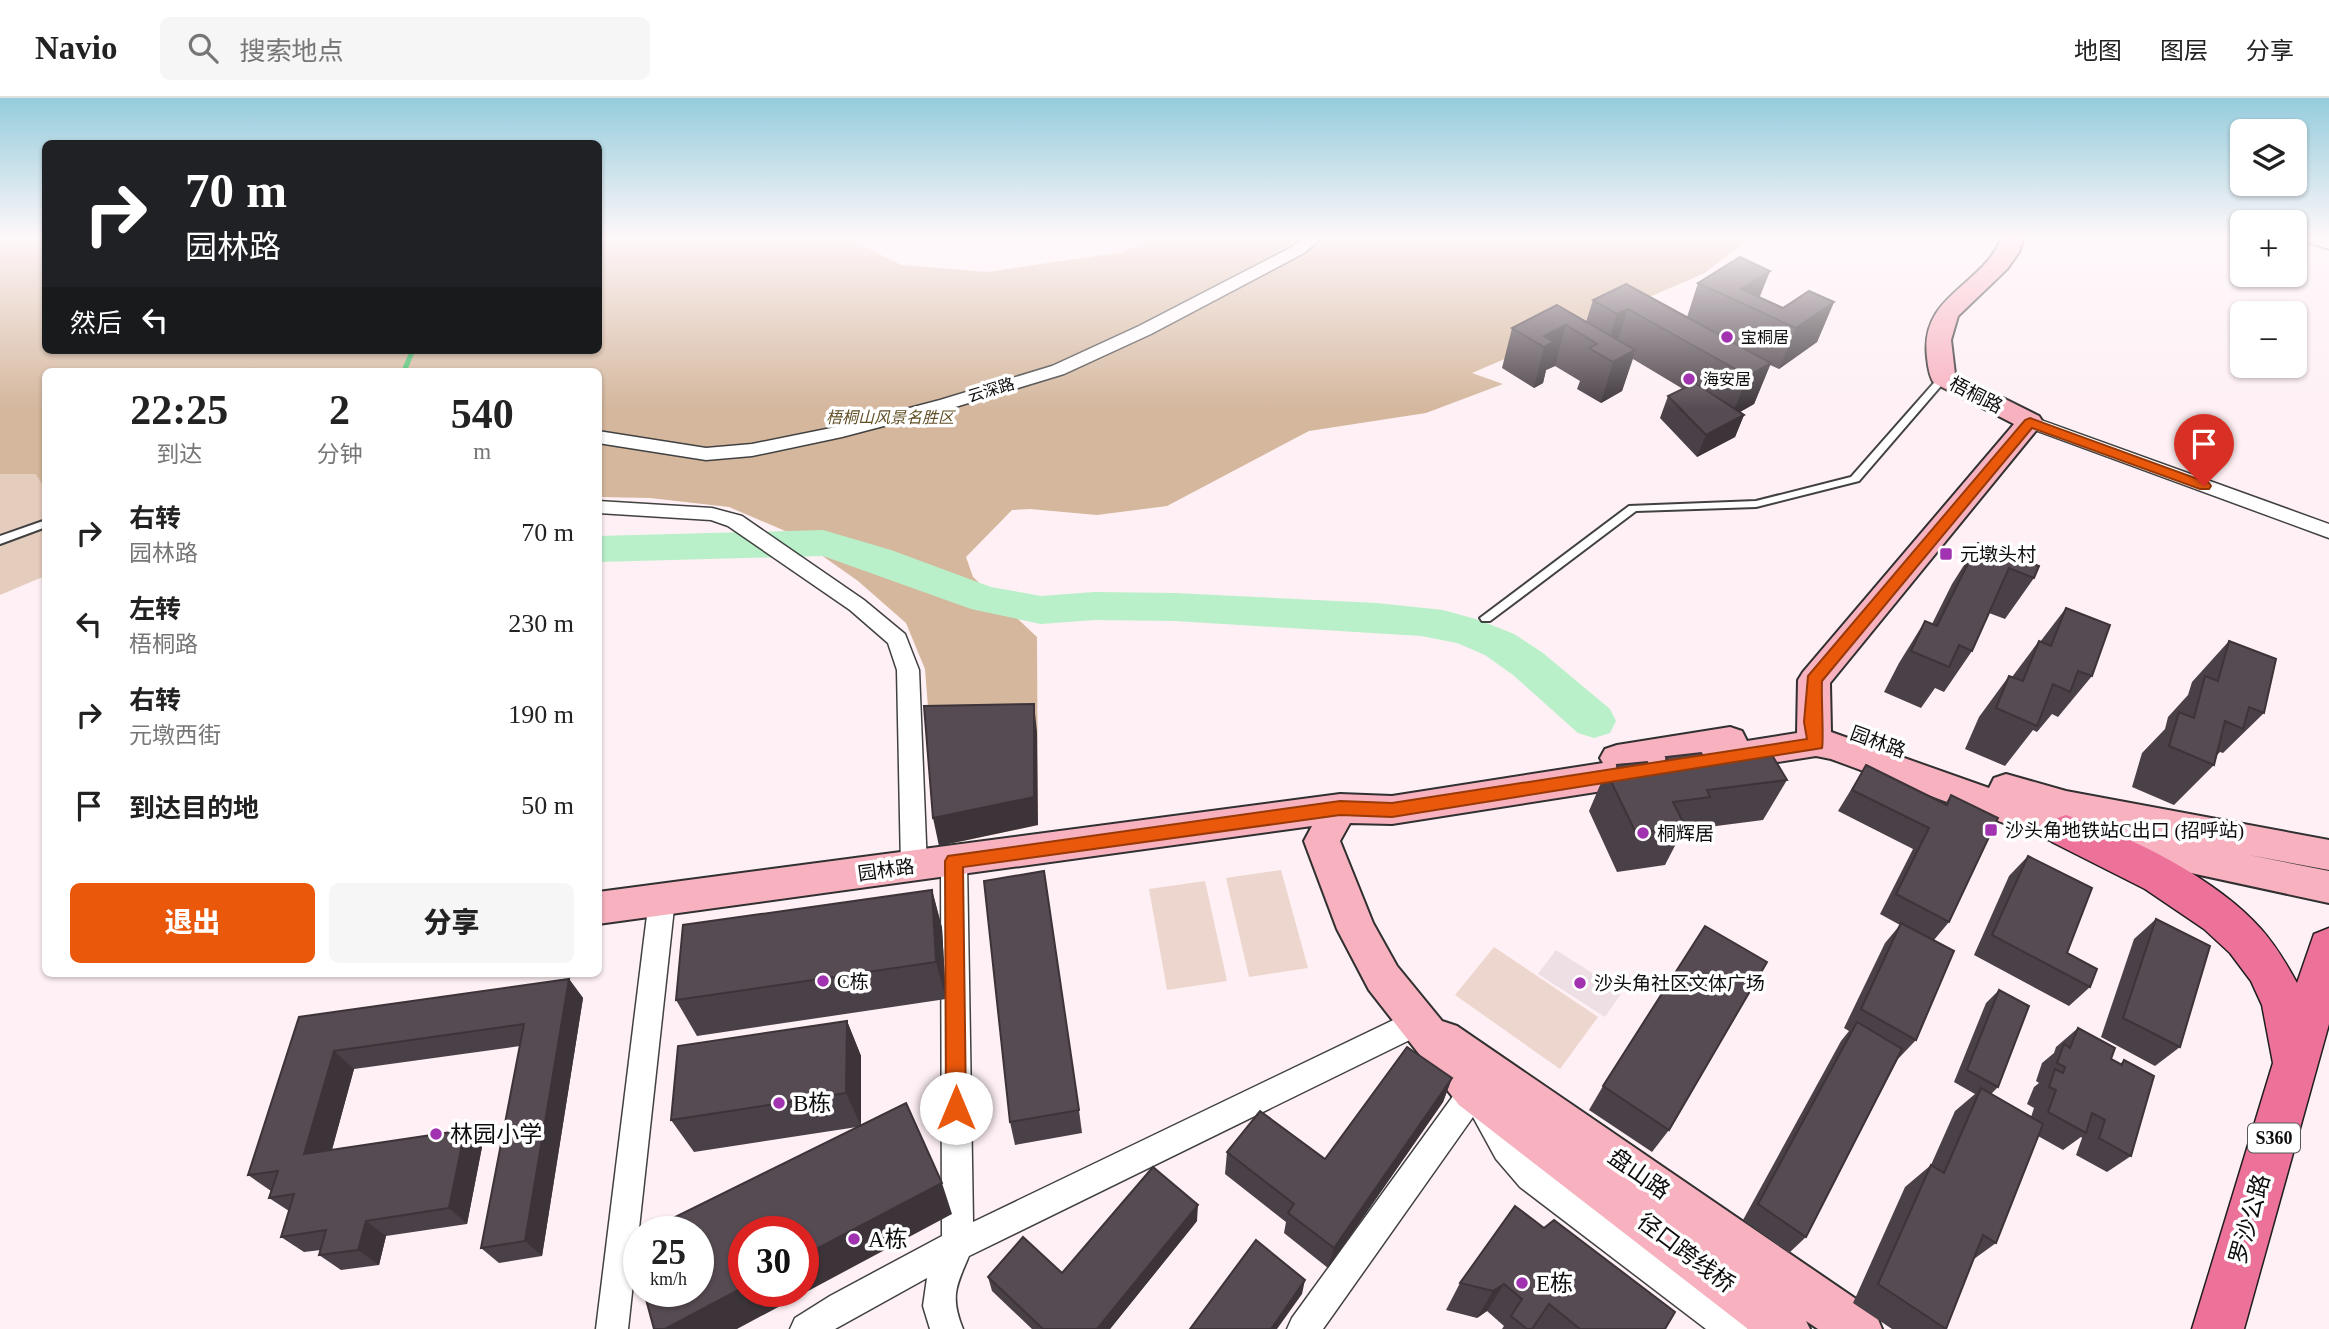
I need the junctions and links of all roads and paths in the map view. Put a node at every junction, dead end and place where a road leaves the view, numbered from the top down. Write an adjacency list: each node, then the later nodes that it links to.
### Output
1 (1213, 294): 5 (street, 云深路)
2 (1969, 294): 3 (main road, 梧桐路)
3 (1942, 378): 4 (main road, 梧桐路); 10 (lane)
4 (2030, 422): 8 (street); 11 (main road, 梧桐路)
5 (602, 438)
6 (602, 507): 16 (street)
7 (42, 524): 9 (lane)
8 (2329, 531)
9 (0, 540)
10 (1486, 618)
11 (1814, 733): 12 (main road, 园林路); 13 (main road, 园林路); 14 (main road, 园林路)
12 (1340, 808): 15 (main road, 园林路); 21 (main road, 盘山路)
13 (2066, 831): 17 (main road, 园林路); 22 (main road)
14 (2329, 855)
15 (954, 861): 16 (main road, 园林路); 25 (street)
16 (914, 867): 18 (main road, 园林路)
17 (2329, 887)
18 (662, 899): 19 (main road, 园林路); 26 (street)
19 (602, 907)
20 (2329, 947): 22 (main road, 罗沙公路 / S360)
21 (1418, 1022): 23 (main road, 盘山路); 25 (street); 32 (main road, 盘山路)
22 (2293, 1073): 33 (main road, 罗沙公路 / S360)
23 (1474, 1091): 24 (main road, 盘山路); 29 (street); 30 (street)
24 (1586, 1178): 31 (main road, 径口跨线桥)
25 (958, 1245): 27 (street); 28 (street)
26 (612, 1329)
27 (806, 1329)
28 (947, 1329)
29 (1303, 1329)
30 (1731, 1329)
31 (1786, 1329)
32 (1858, 1329)
33 (2218, 1329)

